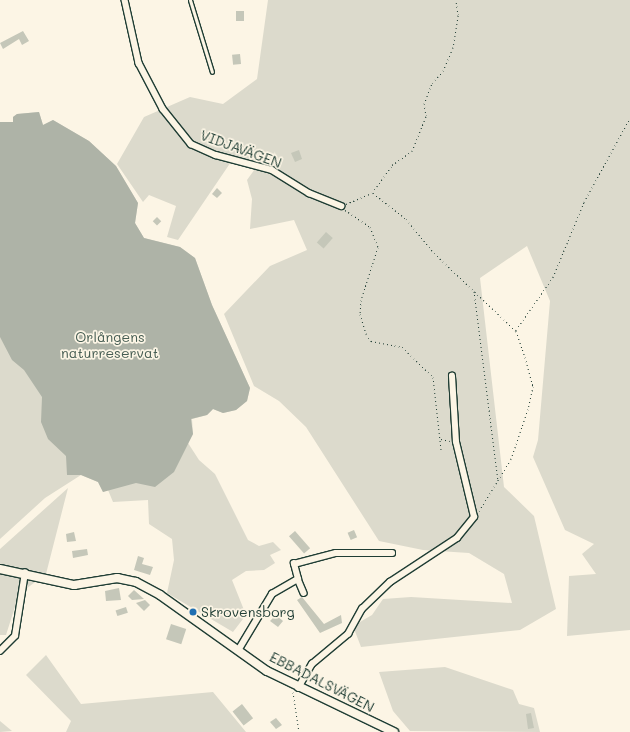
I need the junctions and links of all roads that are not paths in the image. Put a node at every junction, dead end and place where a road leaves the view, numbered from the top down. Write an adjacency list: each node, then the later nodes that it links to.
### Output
1 (126, 0): 4 (street, VIDJAVÄGEN)
2 (190, 0): 3 (lane)
3 (212, 72)
4 (341, 206)
5 (452, 376): 13 (street)
6 (392, 553): 9 (street)
7 (0, 569): 8 (street, EBBADALSVÄGEN)
8 (25, 573): 11 (street, EBBADALSVÄGEN); 12 (street)
9 (298, 579): 10 (street); 11 (street)
10 (304, 593)
11 (239, 649): 13 (street, EBBADALSVÄGEN)
12 (0, 652)
13 (295, 686): 14 (street, EBBADALSVÄGEN)
14 (394, 732)

